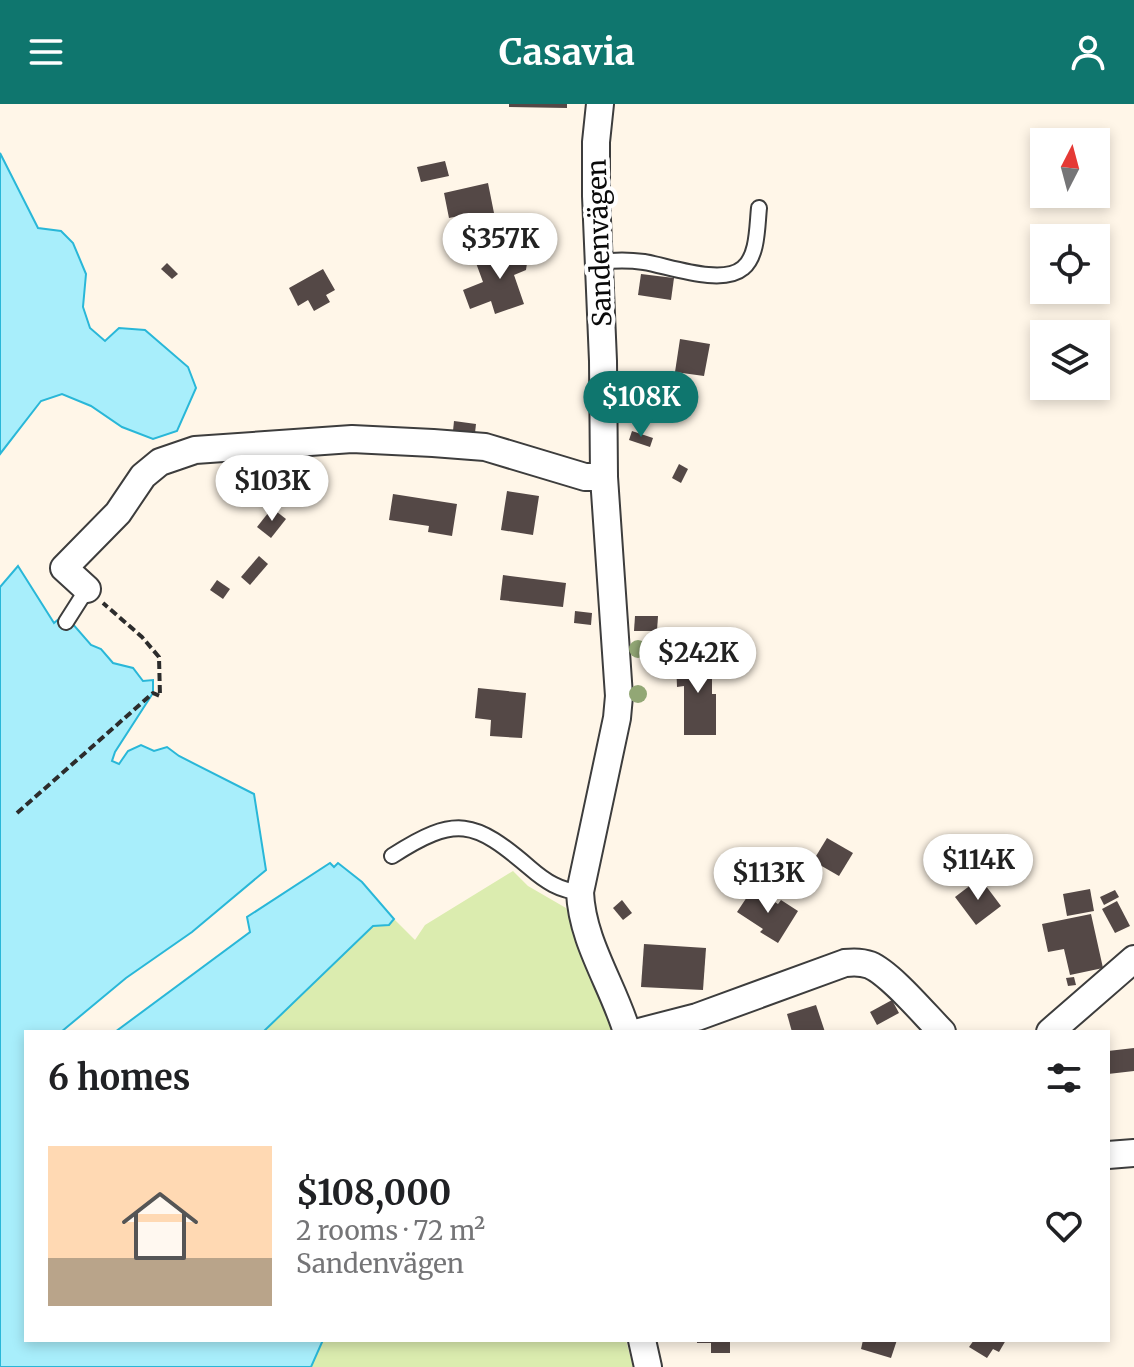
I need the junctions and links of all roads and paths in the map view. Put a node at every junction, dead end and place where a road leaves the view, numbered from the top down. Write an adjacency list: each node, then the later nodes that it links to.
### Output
1 (600, 104): 3 (street, Sandenvägen)
2 (759, 208): 3 (lane)
3 (600, 262): 4 (street, Sandenvägen)
4 (604, 477): 5 (street); 9 (street, Sandenvägen)
5 (87, 589): 6 (lane); 7 (path)
6 (66, 622)
7 (17, 813)
8 (392, 856): 9 (lane)
9 (580, 892): 11 (street, Sandenvägen)
10 (1134, 959): 14 (street)
11 (626, 1030)
12 (647, 1030): 13 (street)
13 (940, 1030)
14 (1052, 1030)
15 (1134, 1153): 16 (street)
16 (1110, 1155)
17 (642, 1342): 18 (street)
18 (648, 1367)

